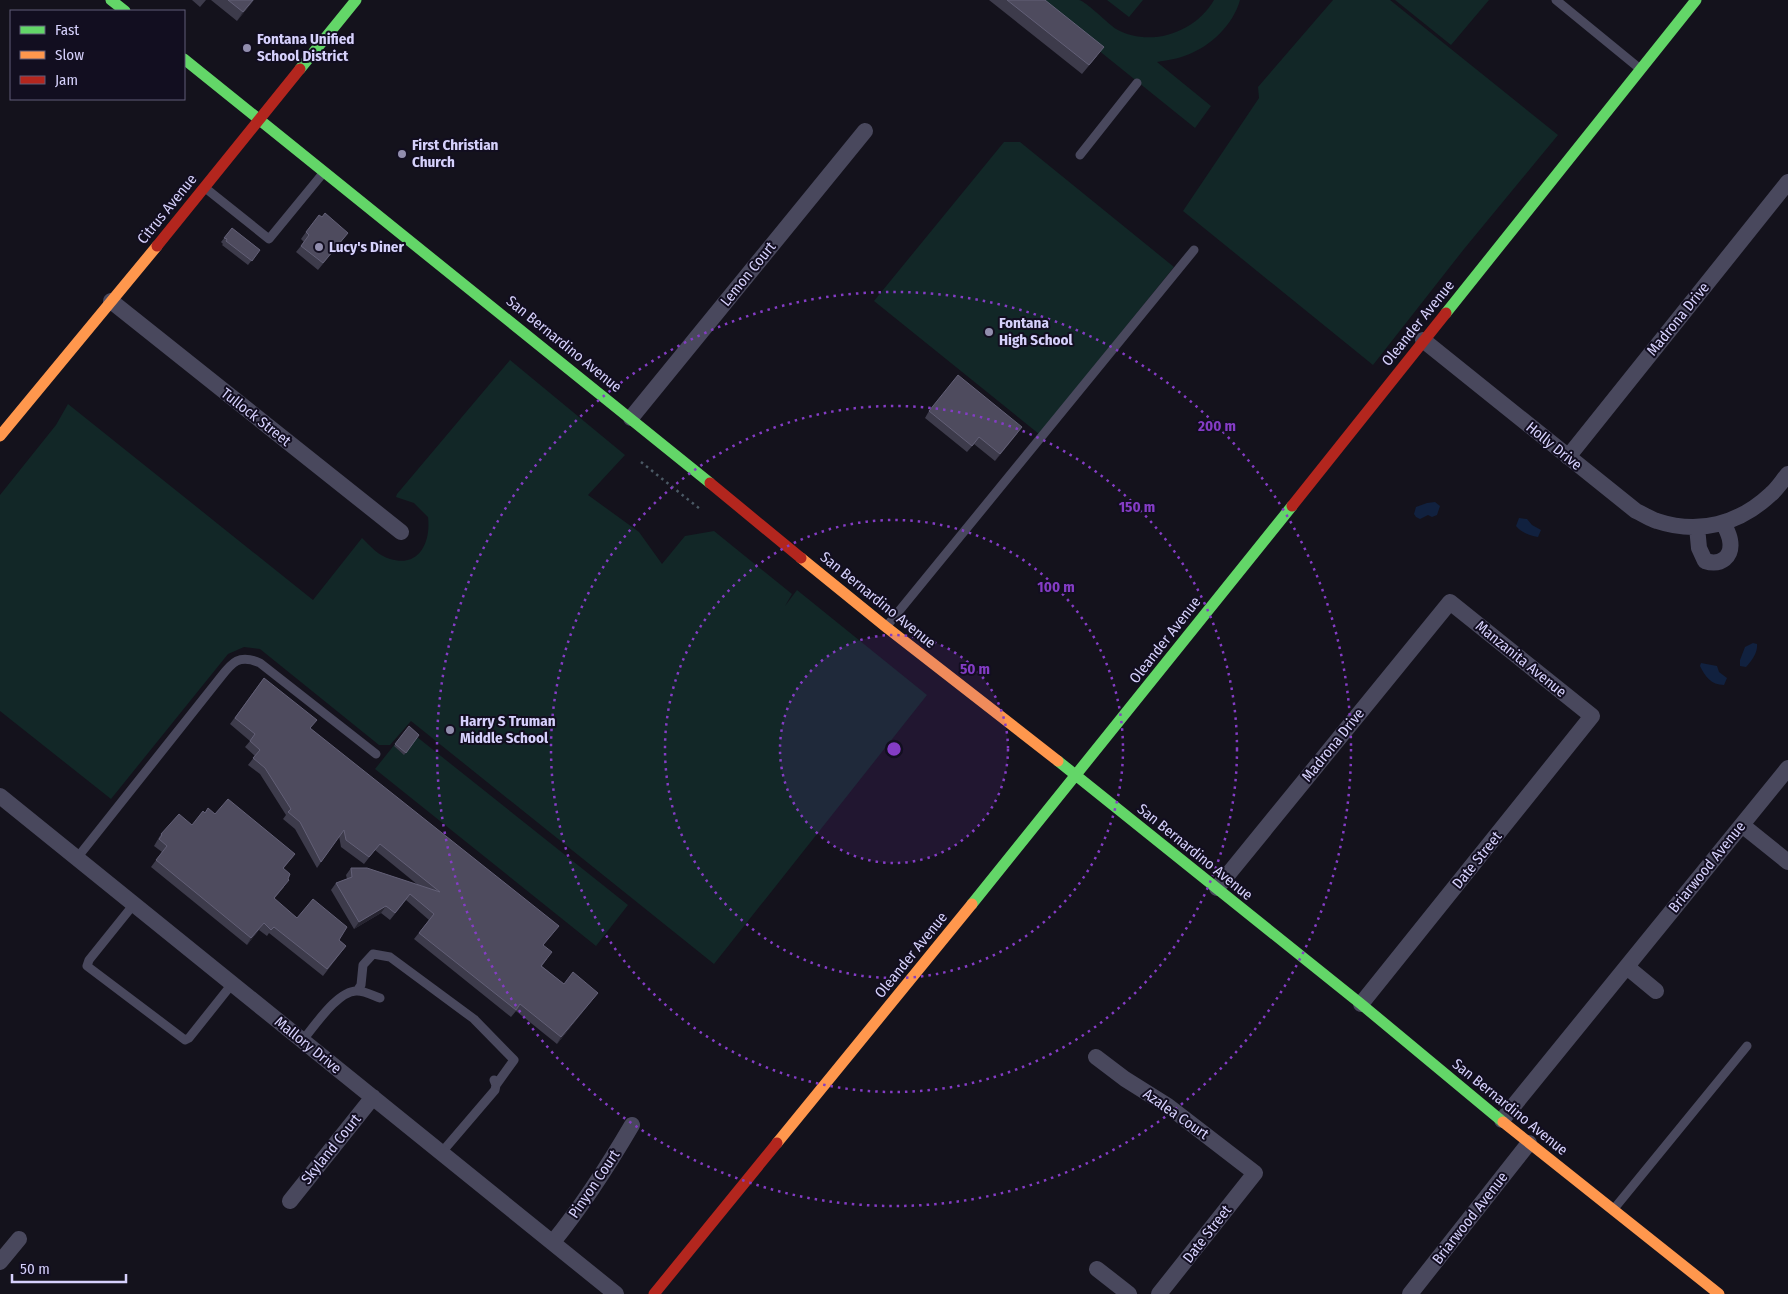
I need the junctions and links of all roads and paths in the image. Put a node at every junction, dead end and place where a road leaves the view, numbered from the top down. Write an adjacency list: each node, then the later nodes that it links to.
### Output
1 (111, 0): 5 (main road)
2 (356, 0): 9 (main road, Citrus Avenue)
3 (1556, 0): 7 (lane)
4 (1696, 0): 7 (main road, Oleander Avenue)
5 (124, 10)
6 (185, 60): 9 (main road, San Bernardino Avenue)
7 (1641, 69): 17 (main road, Oleander Avenue)
8 (1137, 83): 11 (lane)
9 (259, 119): 12 (main road, San Bernardino Avenue); 14 (main road, Citrus Avenue)
10 (865, 131): 18 (street, Lemon Court)
11 (1080, 155)
12 (324, 172): 14 (lane); 18 (main road, San Bernardino Avenue)
13 (1788, 182): 20 (street, Madrona Drive)
14 (204, 187): 16 (main road, Citrus Avenue)
15 (1194, 250): 28 (lane)
16 (111, 301): 19 (main road, Citrus Avenue); 26 (street, Tullock Street)
17 (1423, 340): 20 (street, Holly Drive); 32 (main road, Oleander Avenue)
18 (631, 418): 28 (main road, San Bernardino Avenue)
19 (0, 436)
20 (1568, 456): 25 (street, Holly Drive)
21 (641, 462): 23 (path)
22 (1788, 474): 24 (street, Holly Drive)
23 (700, 508)
24 (1724, 524): 25 (street, Holly Drive); 25 (street)
25 (1697, 527)
26 (400, 532)
27 (1450, 602): 29 (street, Manzanita Avenue); 37 (street, Madrona Drive)
28 (886, 627): 32 (main road, San Bernardino Avenue)
29 (1592, 716): 44 (street, Date Street)
30 (376, 754): 35 (lane)
31 (1788, 768): 34 (street, Briarwood Avenue)
32 (1076, 775): 37 (main road, San Bernardino Avenue); 61 (main road, Oleander Avenue)
33 (0, 796): 35 (street, Mallory Drive)
34 (1742, 825): 36 (street); 39 (street, Briarwood Avenue)
35 (77, 858): 38 (street, Mallory Drive)
36 (1788, 862)
37 (1217, 888): 44 (main road, San Bernardino Avenue)
38 (134, 904): 40 (street, Mallory Drive); 40 (lane)
39 (1627, 967): 42 (street); 49 (street, Briarwood Avenue)
40 (232, 984): 45 (street, Mallory Drive)
41 (357, 991): 43 (lane); 45 (lane); 52 (lane)
42 (1656, 991)
43 (380, 998)
44 (1361, 1004): 49 (main road, San Bernardino Avenue)
45 (302, 1040): 48 (street, Mallory Drive)
46 (1747, 1046): 55 (lane)
47 (1096, 1057): 53 (street, Azalea Court)
48 (373, 1097): 52 (street, Mallory Drive); 54 (street, Skyland Court)
49 (1502, 1120): 51 (main road, San Bernardino Avenue)
50 (632, 1125): 57 (street, Pinyon Court)
51 (1529, 1142): 55 (main road, San Bernardino Avenue); 64 (street, Briarwood Avenue)
52 (442, 1152): 57 (street, Mallory Drive)
53 (1254, 1173): 63 (street, Date Street)
54 (290, 1201)
55 (1613, 1210): 65 (main road, San Bernardino Avenue)
56 (19, 1239): 58 (street)
57 (553, 1242): 60 (street, Mallory Drive)
58 (0, 1262)
59 (1097, 1269): 62 (street)
60 (616, 1294)
61 (654, 1294)
62 (1129, 1294)
63 (1159, 1294)
64 (1410, 1294)
65 (1719, 1294)

